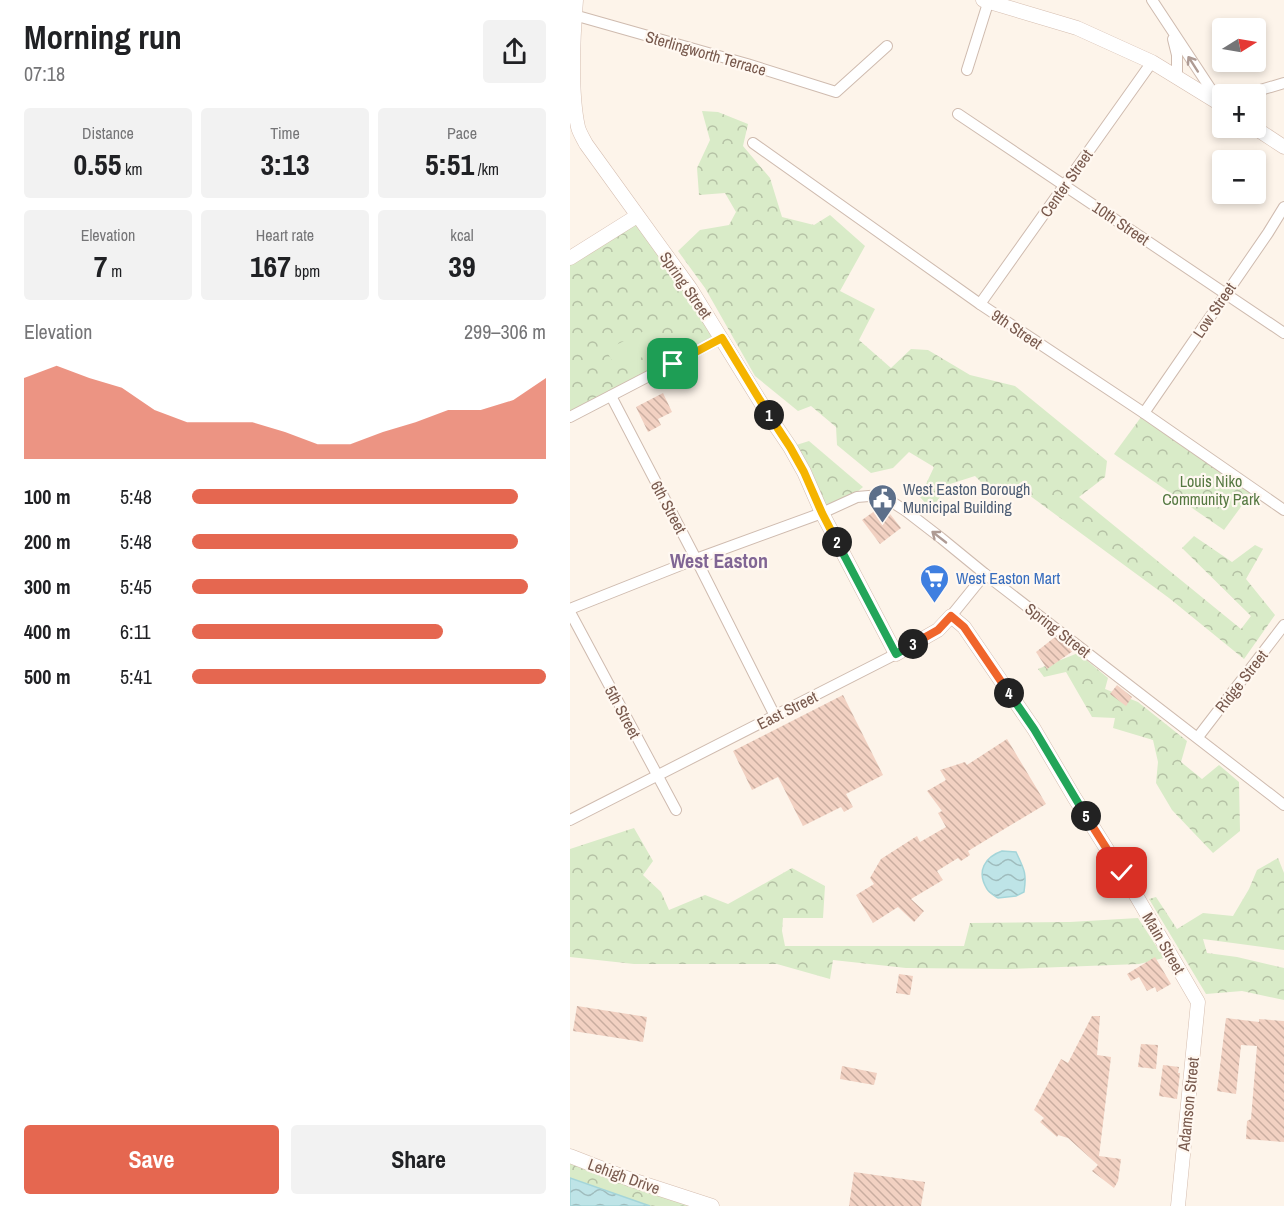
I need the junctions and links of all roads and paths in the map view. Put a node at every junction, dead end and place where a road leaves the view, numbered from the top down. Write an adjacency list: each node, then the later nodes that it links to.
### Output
1 (576, 0): 4 (street, Spring Street)
2 (987, 0): 7 (street); 8 (street)
3 (1152, 0): 5 (street)
4 (574, 15): 6 (street, Sterlingworth Terrace); 20 (street, Spring Street)
5 (1167, 24): 9 (street); 12 (street, one-way to 5)
6 (887, 46)
7 (1152, 62): 9 (street); 18 (street, Center Street)
8 (967, 70)
9 (1177, 76): 13 (street)
10 (1284, 82): 11 (street)
11 (1266, 88)
12 (1212, 89)
13 (1212, 98)
14 (958, 114): 18 (street, 10th Street)
15 (1266, 135): 17 (street)
16 (753, 143): 23 (street, 9th Street)
17 (1284, 147)
18 (1064, 186): 22 (street, 10th Street); 23 (street, Center Street)
19 (1284, 207): 22 (street, Low Street)
20 (637, 216): 21 (street); 25 (street, Spring Street)
21 (570, 258)
22 (1226, 293): 24 (street, 10th Street); 27 (street, Low Street)
23 (980, 304): 27 (street, 9th Street)
24 (1284, 333)
25 (722, 338): 26 (street); 30 (street, Spring Street)
26 (611, 396): 28 (street); 31 (street, 6th Street)
27 (1144, 413): 29 (street, 9th Street)
28 (570, 417)
29 (1284, 510)
30 (822, 513): 31 (street); 32 (street, Spring Street, one-way to 30); 36 (street, Spring Street)
31 (696, 559): 33 (street); 37 (street, 6th Street)
32 (985, 574): 34 (street, East Street); 38 (street, Spring Street)
33 (570, 611): 39 (street, 5th Street)
34 (951, 616): 36 (street, East Street); 43 (street, Main Street)
35 (1284, 625): 38 (street, Ridge Street)
36 (896, 654): 37 (street, East Street)
37 (775, 716): 39 (street, East Street)
38 (1198, 737): 40 (street, Spring Street)
39 (657, 776): 41 (street, 5th Street); 42 (street, East Street)
40 (1284, 805)
41 (676, 810)
42 (570, 820)
43 (1198, 1002): 46 (street, Adamson Street)
44 (570, 1156): 45 (street, Lehigh Drive)
45 (711, 1206)
46 (1178, 1206)

